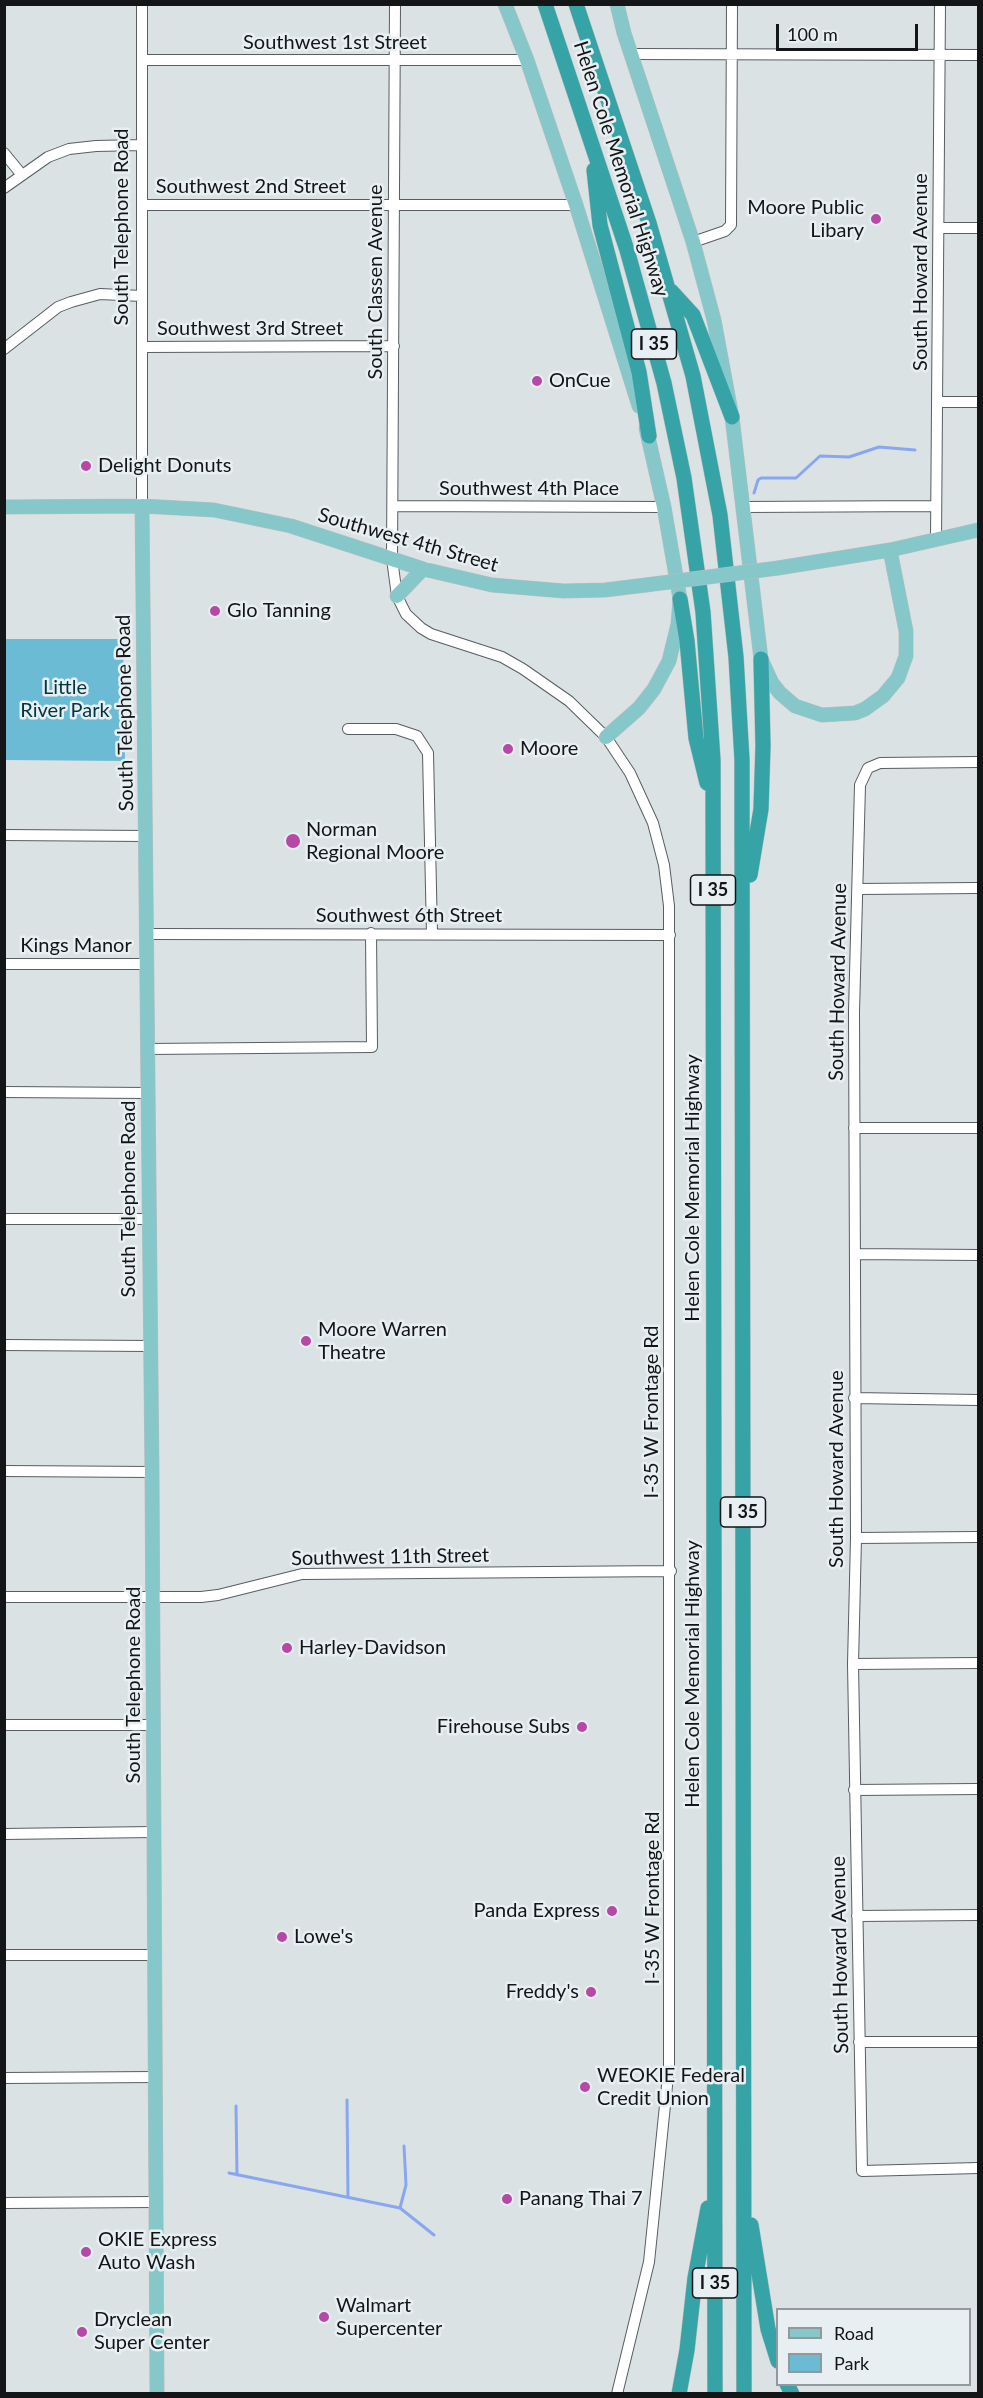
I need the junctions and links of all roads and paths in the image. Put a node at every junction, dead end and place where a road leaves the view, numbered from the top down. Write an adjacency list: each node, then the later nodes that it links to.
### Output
1 (142, 4): 13 (street, South Telephone Road)
2 (395, 4): 14 (street, South Classen Avenue)
3 (505, 4): 15 (main road)
4 (545, 4): 16 (highway, Helen Cole Memorial Highway / I 35)
5 (576, 4): 27 (highway, Helen Cole Memorial Highway / I 35)
6 (617, 4): 9 (main road)
7 (732, 4): 10 (street)
8 (940, 4): 11 (street, South Howard Avenue)
9 (630, 54): 10 (street); 26 (main road)
10 (732, 54): 11 (street); 26 (street)
11 (940, 55): 12 (street); 24 (street, South Howard Avenue)
12 (978, 55)
13 (143, 60): 14 (street, Southwest 1st Street); 17 (street, South Telephone Road)
14 (395, 60): 15 (street, Southwest 1st Street); 23 (street, South Classen Avenue)
15 (527, 60): 22 (main road)
16 (591, 140): 35 (highway); 53 (highway, Helen Cole Memorial Highway / I 35)
17 (142, 145): 19 (street); 21 (street, South Telephone Road)
18 (4, 153): 19 (street)
19 (22, 175): 20 (street)
20 (4, 188)
21 (142, 205): 23 (street, Southwest 2nd Street); 28 (street, South Telephone Road)
22 (576, 205): 23 (street, Southwest 2nd Street); 35 (main road)
23 (395, 206): 29 (street, South Classen Avenue)
24 (939, 228): 25 (street); 32 (street, South Howard Avenue)
25 (978, 228)
26 (693, 242): 34 (main road)
27 (669, 288): 34 (highway); 58 (highway, Helen Cole Memorial Highway / I 35)
28 (142, 296): 30 (street, South Telephone Road); 31 (street, Southwest 3rd Street)
29 (394, 346): 30 (street, Southwest 3rd Street); 37 (street, South Classen Avenue)
30 (142, 347): 36 (street, South Telephone Road)
31 (4, 349)
32 (938, 402): 33 (street); 38 (street, South Howard Avenue)
33 (978, 402)
34 (732, 417): 41 (main road)
35 (649, 436): 40 (main road)
36 (142, 506): 39 (main road, Southwest 4th Street); 45 (main road, Southwest 4th Street); 55 (main road, South Telephone Road)
37 (393, 506): 40 (street, Southwest 4th Place); 45 (street, South Classen Avenue)
38 (936, 506): 41 (street); 43 (street, South Howard Avenue)
39 (4, 507)
40 (664, 507): 48 (main road)
41 (744, 507): 49 (main road)
42 (978, 530): 43 (main road, Southwest 4th Street)
43 (936, 540): 44 (main road, Southwest 4th Street)
44 (890, 550): 46 (main road, Southwest 4th Street, bridge); 49 (main road)
45 (392, 559): 46 (main road, Southwest 4th Street); 47 (street, I-35 W Frontage Rd)
46 (423, 568): 47 (main road)
47 (397, 596): 51 (street, I-35 W Frontage Rd)
48 (680, 599): 51 (main road); 53 (highway)
49 (761, 659): 58 (highway)
50 (348, 729): 61 (street)
51 (606, 737): 62 (street, I-35 W Frontage Rd)
52 (978, 762): 57 (street, South Howard Avenue)
53 (713, 809): 102 (highway, Helen Cole Memorial Highway / I 35)
54 (4, 835): 55 (street)
55 (146, 836): 60 (main road, South Telephone Road)
56 (978, 888): 57 (street)
57 (858, 889): 68 (street, South Howard Avenue)
58 (742, 916): 103 (highway, Helen Cole Memorial Highway / I 35)
59 (371, 933): 60 (street, Southwest 6th Street); 61 (street, Southwest 6th Street); 65 (street)
60 (147, 934): 64 (main road, South Telephone Road)
61 (432, 934): 62 (street, Southwest 6th Street)
62 (670, 935): 82 (street, I-35 W Frontage Rd)
63 (4, 963): 64 (street, Kings Manor)
64 (147, 964): 65 (main road, South Telephone Road)
65 (148, 1049): 67 (main road, South Telephone Road)
66 (4, 1092): 67 (street)
67 (148, 1093): 71 (main road, South Telephone Road)
68 (854, 1128): 69 (street); 72 (street, South Howard Avenue)
69 (978, 1128)
70 (4, 1219): 71 (street)
71 (149, 1219): 75 (main road, South Telephone Road)
72 (855, 1254): 73 (street); 76 (street, South Howard Avenue)
73 (978, 1255)
74 (4, 1345): 75 (street)
75 (150, 1346): 79 (main road, South Telephone Road)
76 (854, 1398): 77 (street); 81 (street, South Howard Avenue)
77 (978, 1400)
78 (4, 1471): 79 (street)
79 (152, 1472): 84 (main road, South Telephone Road)
80 (978, 1537): 81 (street)
81 (856, 1538): 86 (street, South Howard Avenue)
82 (671, 1571): 84 (street, Southwest 11th Street); 108 (street, I-35 W Frontage Rd)
83 (4, 1597): 84 (street, Southwest 11th Street)
84 (153, 1597): 88 (main road, South Telephone Road)
85 (978, 1663): 86 (street)
86 (853, 1664): 90 (street, South Howard Avenue)
87 (4, 1725): 88 (street)
88 (153, 1725): 91 (main road, South Telephone Road)
89 (978, 1789): 90 (street)
90 (854, 1790): 93 (street, South Howard Avenue)
91 (153, 1832): 92 (street); 96 (main road, South Telephone Road)
92 (4, 1834)
93 (857, 1916): 94 (street); 97 (street, South Howard Avenue)
94 (978, 1916)
95 (4, 1955): 96 (street)
96 (155, 1955): 99 (main road, South Telephone Road)
97 (859, 2042): 98 (street); 101 (street, South Howard Avenue)
98 (978, 2042)
99 (156, 2077): 100 (street); 104 (main road, South Telephone Road)
100 (4, 2078)
101 (978, 2168)
102 (715, 2173): 109 (highway); 110 (highway, Helen Cole Memorial Highway / I 35)
103 (744, 2181): 106 (highway); 111 (highway, Helen Cole Memorial Highway / I 35)
104 (155, 2202): 105 (street); 107 (main road, South Telephone Road)
105 (4, 2203)
106 (776, 2357)
107 (157, 2394)
108 (617, 2394)
109 (679, 2394)
110 (715, 2394)
111 (744, 2394)

